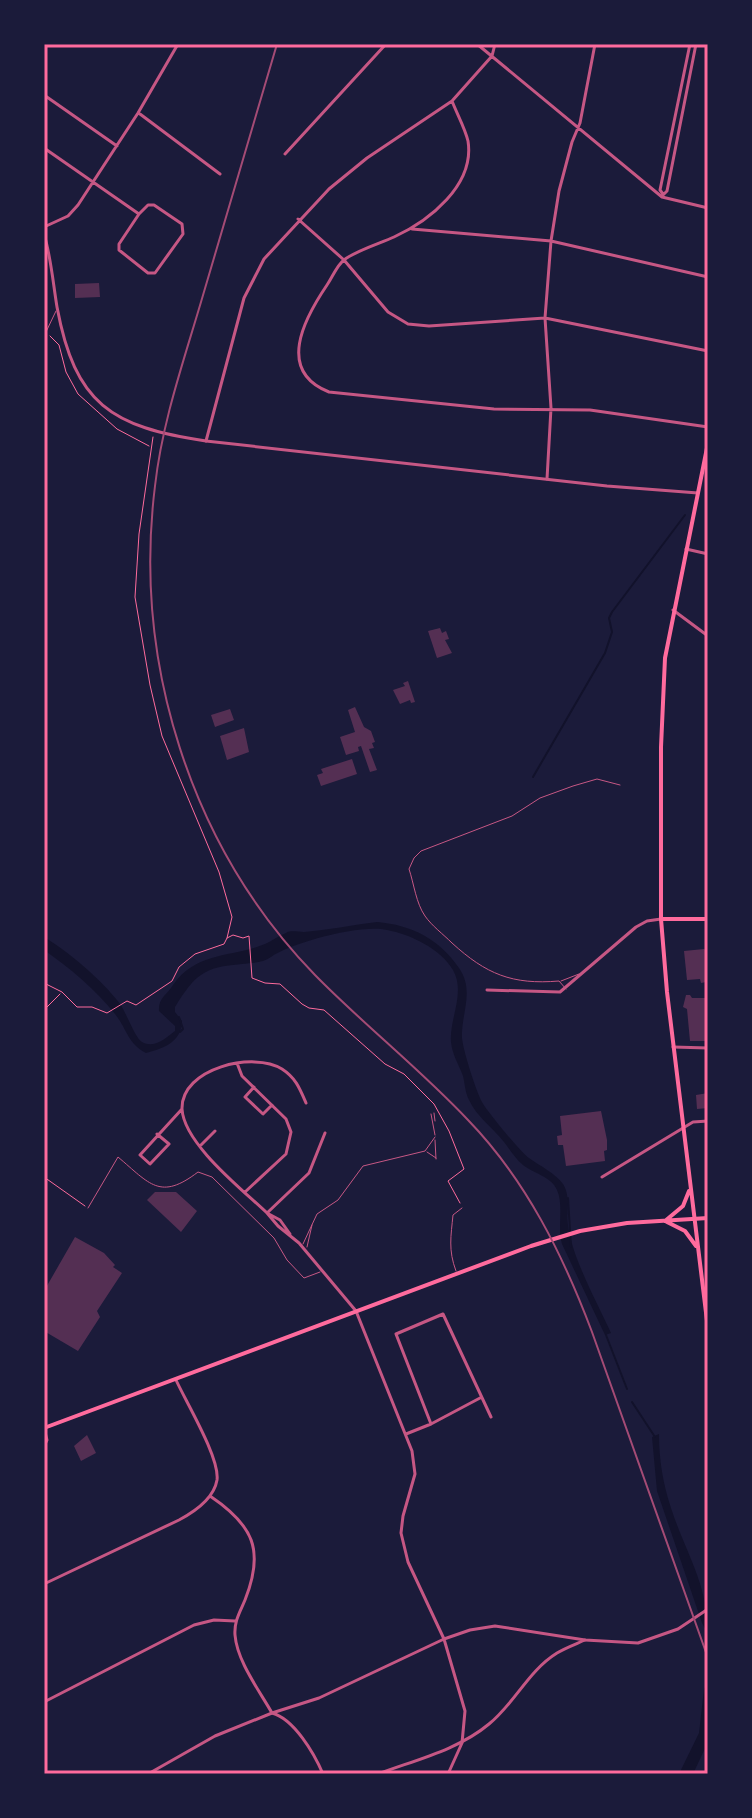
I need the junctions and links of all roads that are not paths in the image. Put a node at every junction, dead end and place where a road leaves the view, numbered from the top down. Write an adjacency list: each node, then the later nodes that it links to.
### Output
1 (178, 44): 11 (street)
2 (386, 44): 15 (street)
3 (477, 44): 8 (street)
4 (495, 44): 8 (street)
5 (595, 44): 12 (street)
6 (690, 44): 18 (street)
7 (696, 44): 18 (street)
8 (492, 56): 10 (street); 12 (street)
9 (44, 95): 13 (street)
10 (452, 101): 21 (street); 23 (street)
11 (138, 113): 13 (street); 16 (street)
12 (579, 129): 18 (street); 25 (street)
13 (117, 146): 17 (street)
14 (44, 148): 17 (street)
15 (285, 154)
16 (220, 174)
17 (94, 182): 20 (street); 22 (street)
18 (663, 196): 19 (street)
19 (708, 208)
20 (139, 214): 20 (street)
21 (298, 219): 26 (street); 34 (street)
22 (44, 227)
23 (412, 229): 25 (street); 26 (street)
24 (44, 234): 28 (street)
25 (551, 241): 27 (street); 29 (street)
26 (344, 260): 29 (street); 32 (street)
27 (708, 277)
28 (58, 310): 30 (lane); 34 (street)
29 (545, 318): 31 (street); 32 (street)
30 (45, 334)
31 (708, 351)
32 (551, 408): 33 (street); 36 (street)
33 (708, 427)
34 (206, 441): 36 (street)
35 (708, 443): 37 (main road)
36 (547, 479): 37 (street)
37 (698, 493): 38 (main road)
38 (686, 549): 39 (street); 40 (main road)
39 (708, 554)
40 (673, 610): 41 (street); 43 (main road)
41 (708, 636)
42 (620, 785): 46 (lane)
43 (661, 919): 44 (main road); 45 (street); 49 (main road)
44 (708, 919)
45 (594, 964): 46 (lane); 47 (street)
46 (559, 981): 47 (lane)
47 (566, 989): 48 (street)
48 (487, 990)
49 (673, 1047): 50 (street); 58 (main road)
50 (708, 1048)
51 (237, 1062): 52 (street); 53 (street); 55 (street)
52 (254, 1087): 54 (street); 54 (street)
53 (306, 1103)
54 (272, 1105): 67 (street)
55 (182, 1109): 61 (street); 63 (street)
56 (432, 1114): 62 (lane)
57 (708, 1121): 58 (street)
58 (683, 1129): 65 (street); 66 (main road)
59 (215, 1131): 63 (street)
60 (325, 1133): 70 (street)
61 (157, 1134): 61 (street)
62 (435, 1137): 64 (lane); 64 (lane)
63 (200, 1146): 67 (street)
64 (425, 1151): 74 (lane)
65 (602, 1177)
66 (689, 1185): 72 (main road); 73 (main road)
67 (245, 1192): 70 (street)
68 (88, 1208): 76 (lane)
69 (462, 1208): 77 (lane)
70 (267, 1213): 74 (street)
71 (708, 1218): 72 (main road)
72 (693, 1219): 73 (main road); 75 (main road)
73 (665, 1221): 75 (main road); 77 (main road)
74 (304, 1248): 76 (street)
75 (697, 1248): 79 (main road)
76 (322, 1271): 78 (street)
77 (457, 1274): 78 (main road)
78 (356, 1311): 80 (main road); 85 (street)
79 (708, 1329)
80 (176, 1380): 84 (main road); 87 (street)
81 (480, 1398): 82 (street); 83 (street); 83 (street)
82 (491, 1417)
83 (431, 1424): 85 (street)
84 (44, 1428): 86 (street)
85 (406, 1434): 91 (street)
86 (44, 1446)
87 (210, 1496): 88 (street); 90 (street)
88 (44, 1584)
89 (708, 1609): 92 (street)
90 (235, 1621): 93 (street); 94 (street)
91 (444, 1639): 92 (street); 94 (street); 95 (street)
92 (585, 1640): 95 (street)
93 (44, 1702)
94 (272, 1713): 96 (street); 97 (street)
95 (462, 1743): 98 (street); 99 (street)
96 (148, 1774)
97 (323, 1774)
98 (378, 1774)
99 (448, 1774)

